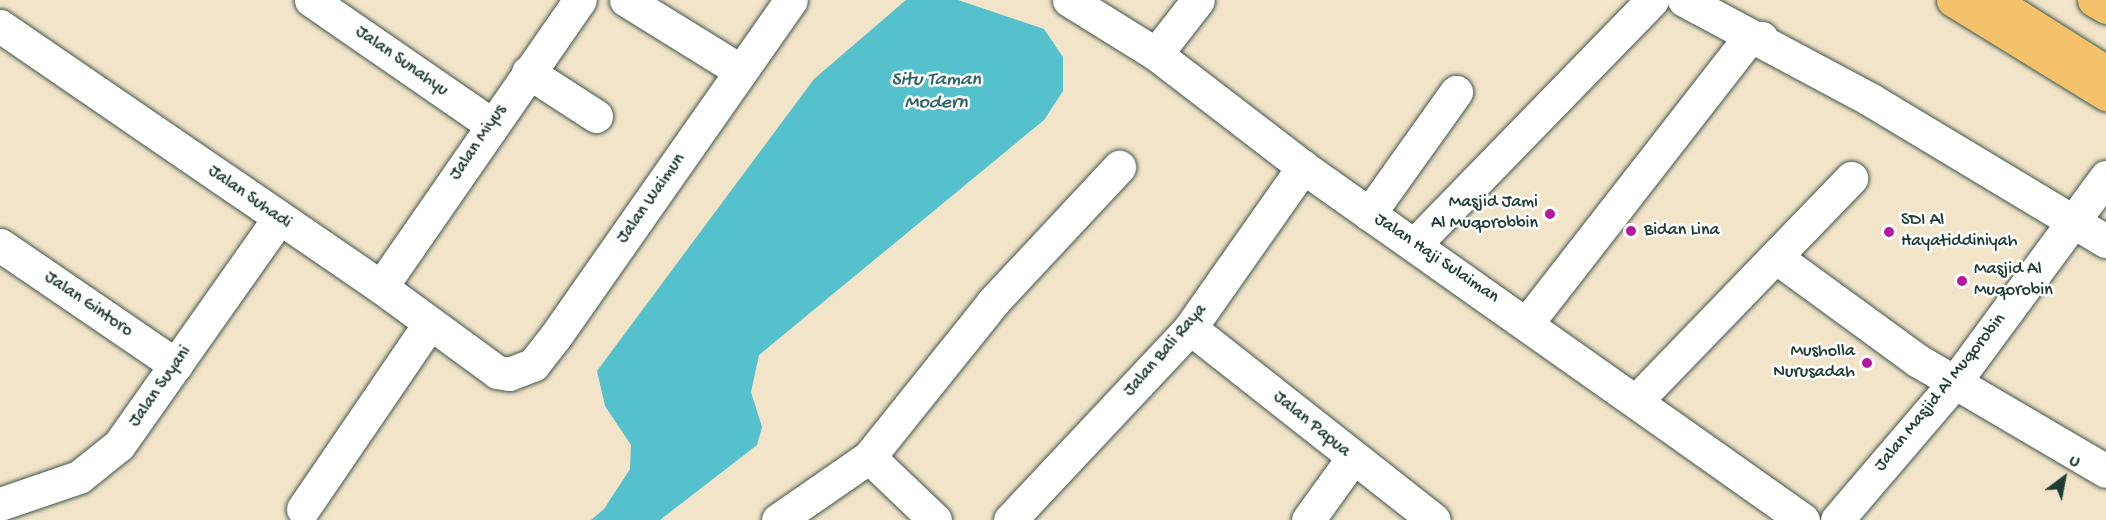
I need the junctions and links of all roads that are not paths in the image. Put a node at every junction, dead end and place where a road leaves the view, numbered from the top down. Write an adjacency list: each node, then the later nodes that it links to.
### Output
1 (311, 0): 23 (street, Jalan Sunahyu)
2 (580, 0): 18 (street, Jalan Miyus)
3 (626, 0): 17 (street)
4 (792, 0): 17 (street, Jalan Waimun)
5 (1069, 0): 13 (street, Jalan Haji Sulaiman)
6 (1198, 0): 16 (street)
7 (1652, 0): 32 (street)
8 (1684, 0): 15 (street)
9 (1953, 0): 21 (main road)
10 (1992, 0): 19 (main road)
11 (2094, 0): 12 (main road)
12 (2106, 8)
13 (1111, 10): 16 (street, Jalan Haji Sulaiman)
14 (0, 26): 29 (street, Jalan Suhadi)
15 (1761, 38): 30 (street); 37 (street)
16 (1156, 54): 25 (street, Jalan Haji Sulaiman)
17 (741, 71): 40 (street, Jalan Waimun)
18 (528, 72): 22 (street); 23 (street, Jalan Miyus)
19 (2106, 72)
20 (1456, 92): 28 (street)
21 (2106, 94)
22 (596, 116)
23 (491, 124): 35 (street, Jalan Miyus)
24 (1119, 167): 43 (street)
25 (1303, 167): 28 (street, Jalan Haji Sulaiman); 38 (street, Jalan Bali Raya)
26 (2106, 177): 30 (street, Jalan Masjid Al Muqorobin)
27 (1851, 178): 34 (street)
28 (1369, 214): 32 (street, Jalan Haji Sulaiman)
29 (279, 218): 35 (street, Jalan Suhadi); 39 (street, Jalan Suyani)
30 (2074, 223): 31 (street); 41 (street, Jalan Masjid Al Muqorobin)
31 (2106, 241)
32 (1415, 244): 37 (street, Jalan Haji Sulaiman)
33 (0, 245): 39 (street, Jalan Gintoro)
34 (1777, 258): 41 (street); 42 (street)
35 (381, 287): 36 (street, Jalan Suhadi)
36 (430, 323): 40 (street, Jalan Suhadi); 47 (street)
37 (1527, 323): 42 (street, Jalan Haji Sulaiman)
38 (1190, 328): 44 (street, Jalan Papua); 50 (street, Jalan Bali Raya)
39 (176, 365): 46 (street, Jalan Suyani)
40 (497, 372)
41 (1954, 383): 45 (street); 54 (street, Jalan Masjid Al Muqorobin)
42 (1636, 401): 53 (street, Jalan Haji Sulaiman)
43 (869, 457): 48 (street); 49 (street)
44 (1352, 459): 51 (street); 52 (street, Jalan Papua)
45 (2106, 471)
46 (0, 504)
47 (303, 509)
48 (778, 520)
49 (934, 520)
50 (1010, 520)
51 (1308, 520)
52 (1434, 520)
53 (1803, 520)
54 (1838, 520)

